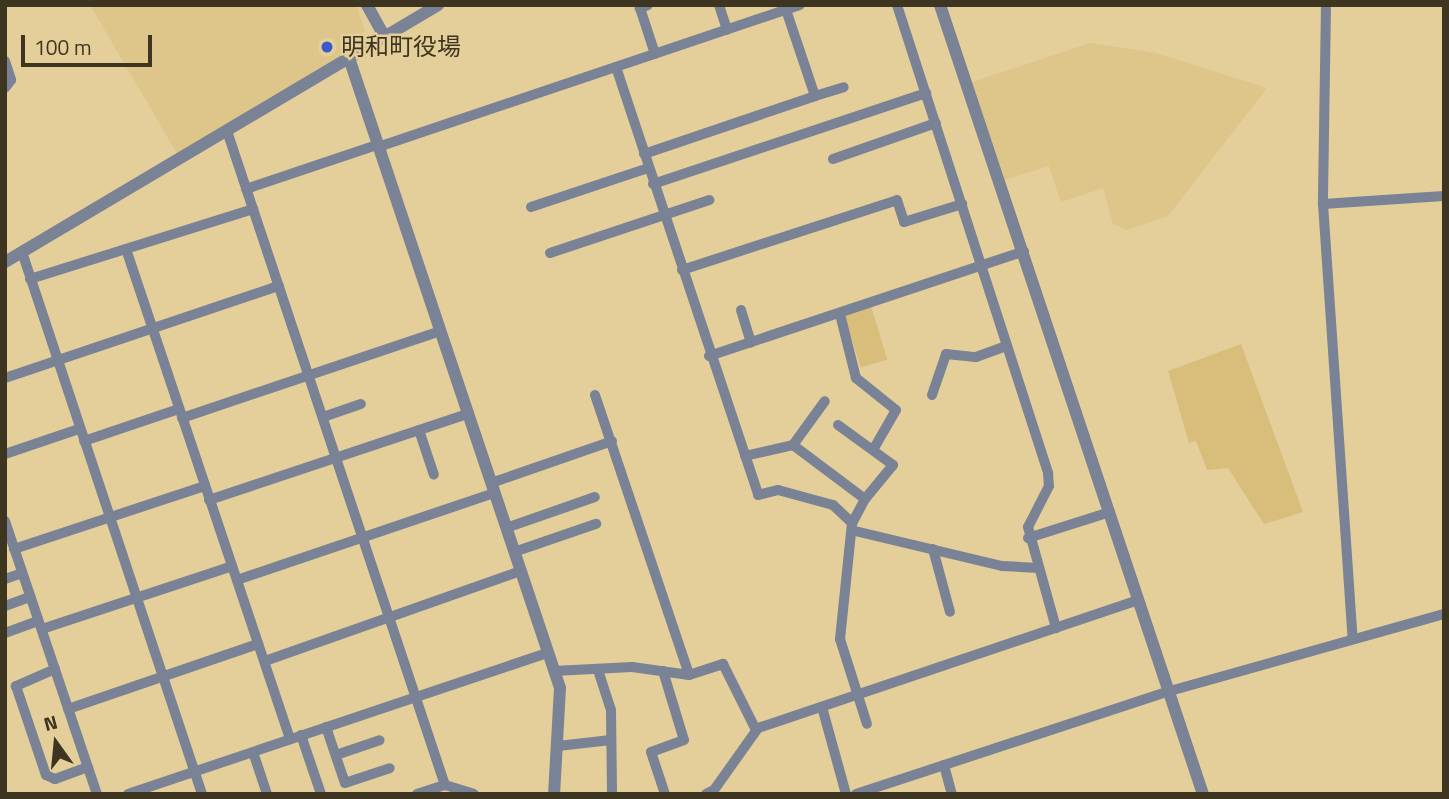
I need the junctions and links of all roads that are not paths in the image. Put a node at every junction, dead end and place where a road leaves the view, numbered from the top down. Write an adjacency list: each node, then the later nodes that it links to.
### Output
1 (366, 5): 11 (street)
2 (438, 5): 11 (street)
3 (648, 5): 12 (street)
4 (719, 5): 10 (street)
5 (800, 5): 9 (street)
6 (897, 5): 18 (street)
7 (940, 5): 36 (street)
8 (1326, 5): 31 (street)
9 (786, 10): 10 (street); 19 (street)
10 (727, 30): 12 (street)
11 (385, 37): 13 (street)
12 (655, 54): 15 (street)
13 (349, 58): 21 (street); 22 (street)
14 (5, 61): 17 (street)
15 (616, 67): 22 (street); 23 (street)
16 (844, 87): 19 (street)
17 (5, 88)
18 (926, 93): 20 (street); 26 (street)
19 (815, 96): 23 (street)
20 (936, 123): 24 (street); 30 (street)
21 (227, 131): 27 (street); 37 (street)
22 (377, 146): 27 (street); 47 (street)
23 (644, 155): 25 (street)
24 (833, 159)
25 (645, 169): 26 (street); 32 (street)
26 (653, 184): 34 (street)
27 (246, 189): 33 (street)
28 (1444, 196): 31 (street)
29 (709, 200): 34 (street)
30 (962, 204): 40 (street); 41 (street)
31 (1323, 204): 104 (street)
32 (531, 207)
33 (253, 209): 35 (street); 43 (street)
34 (662, 215): 38 (street); 41 (street)
35 (126, 249): 42 (street); 46 (street)
36 (1024, 251): 40 (street); 77 (street)
37 (22, 252): 39 (street); 42 (street)
38 (550, 253)
39 (5, 262)
40 (981, 264): 45 (street); 49 (street)
41 (682, 270): 50 (street)
42 (30, 279): 51 (street)
43 (279, 286): 46 (street); 52 (street)
44 (741, 310): 48 (street)
45 (840, 314): 48 (street); 67 (street)
46 (153, 328): 51 (street); 58 (street)
47 (440, 331): 52 (street); 59 (street)
48 (751, 342): 50 (street)
49 (1007, 346): 55 (street); 84 (street)
50 (709, 356): 69 (street)
51 (57, 361): 53 (street); 62 (street)
52 (308, 375): 58 (street); 60 (street)
53 (5, 378)
54 (595, 395): 65 (street)
55 (932, 395)
56 (825, 401): 66 (street)
57 (361, 404): 60 (street)
58 (181, 414): 64 (street); 72 (street)
59 (468, 414): 63 (street); 73 (street)
60 (323, 417): 70 (street)
61 (838, 425): 67 (street)
62 (79, 429): 64 (street); 68 (street)
63 (419, 430): 70 (street); 71 (street)
64 (84, 441): 78 (street)
65 (612, 442): 73 (street); 112 (street)
66 (793, 444): 69 (street); 75 (street)
67 (873, 450): 75 (street)
68 (5, 454)
69 (746, 456): 82 (street)
70 (336, 457): 76 (street); 83 (street)
71 (434, 475)
72 (205, 486): 76 (street); 78 (street)
73 (492, 488): 81 (street); 83 (street)
74 (595, 497): 81 (street)
75 (865, 499): 82 (street)
76 (209, 500): 88 (street)
77 (1110, 512): 84 (street); 96 (street)
78 (110, 517): 85 (street); 95 (street)
79 (5, 521): 85 (street)
80 (596, 524): 87 (street)
81 (506, 527): 87 (street)
82 (853, 527): 86 (street); 115 (street)
83 (362, 537): 93 (street); 100 (street)
84 (1028, 538): 89 (street)
85 (14, 549): 91 (street)
86 (933, 550): 89 (street); 98 (street)
87 (513, 552): 90 (street)
88 (232, 566): 93 (street); 95 (street)
89 (1038, 568): 102 (street)
90 (520, 571): 100 (street); 106 (street)
91 (22, 573): 92 (street); 94 (street)
92 (5, 579)
93 (237, 580): 105 (street)
94 (30, 597): 97 (street); 101 (street)
95 (137, 597): 101 (street); 113 (street)
96 (1139, 600): 102 (street); 114 (street)
97 (5, 606)
98 (950, 612)
99 (1444, 614): 104 (street)
100 (390, 618): 107 (street); 116 (street)
101 (40, 625): 103 (street); 108 (street)
102 (1056, 628): 115 (street)
103 (5, 633)
104 (1353, 639): 114 (street)
105 (258, 644): 107 (street); 113 (street)
106 (548, 653): 110 (street); 116 (street)
107 (265, 661): 123 (street)
108 (55, 669): 118 (street); 130 (street)
109 (598, 670): 110 (street); 111 (street); 125 (street)
110 (554, 671): 126 (street)
111 (663, 671): 112 (street); 143 (street)
112 (690, 675): 121 (street)
113 (164, 678): 118 (street); 132 (street)
114 (1170, 691): 129 (street); 148 (street)
115 (857, 695): 117 (street); 119 (street)
116 (416, 698): 120 (street); 133 (street)
117 (822, 707): 121 (street); 145 (street)
118 (68, 709): 130 (street)
119 (867, 724)
120 (326, 727): 122 (street); 128 (street)
121 (757, 730): 144 (street)
122 (301, 735): 123 (street); 138 (street)
123 (290, 739): 127 (street)
124 (380, 740): 128 (street)
125 (611, 740): 126 (street); 142 (street)
126 (558, 746): 141 (street)
127 (253, 752): 132 (street); 137 (street)
128 (336, 755): 131 (street)
129 (944, 765): 146 (street); 147 (street)
130 (88, 767): 134 (street)
131 (390, 768)
132 (195, 772): 135 (street); 136 (street)
133 (445, 785): 139 (street); 140 (street)
134 (97, 794)
135 (128, 794)
136 (202, 794)
137 (267, 794)
138 (321, 794)
139 (417, 794)
140 (474, 794)
141 (554, 794)
142 (612, 794)
143 (665, 794)
144 (706, 794)
145 (846, 794)
146 (856, 794)
147 (952, 794)
148 (1203, 794)

